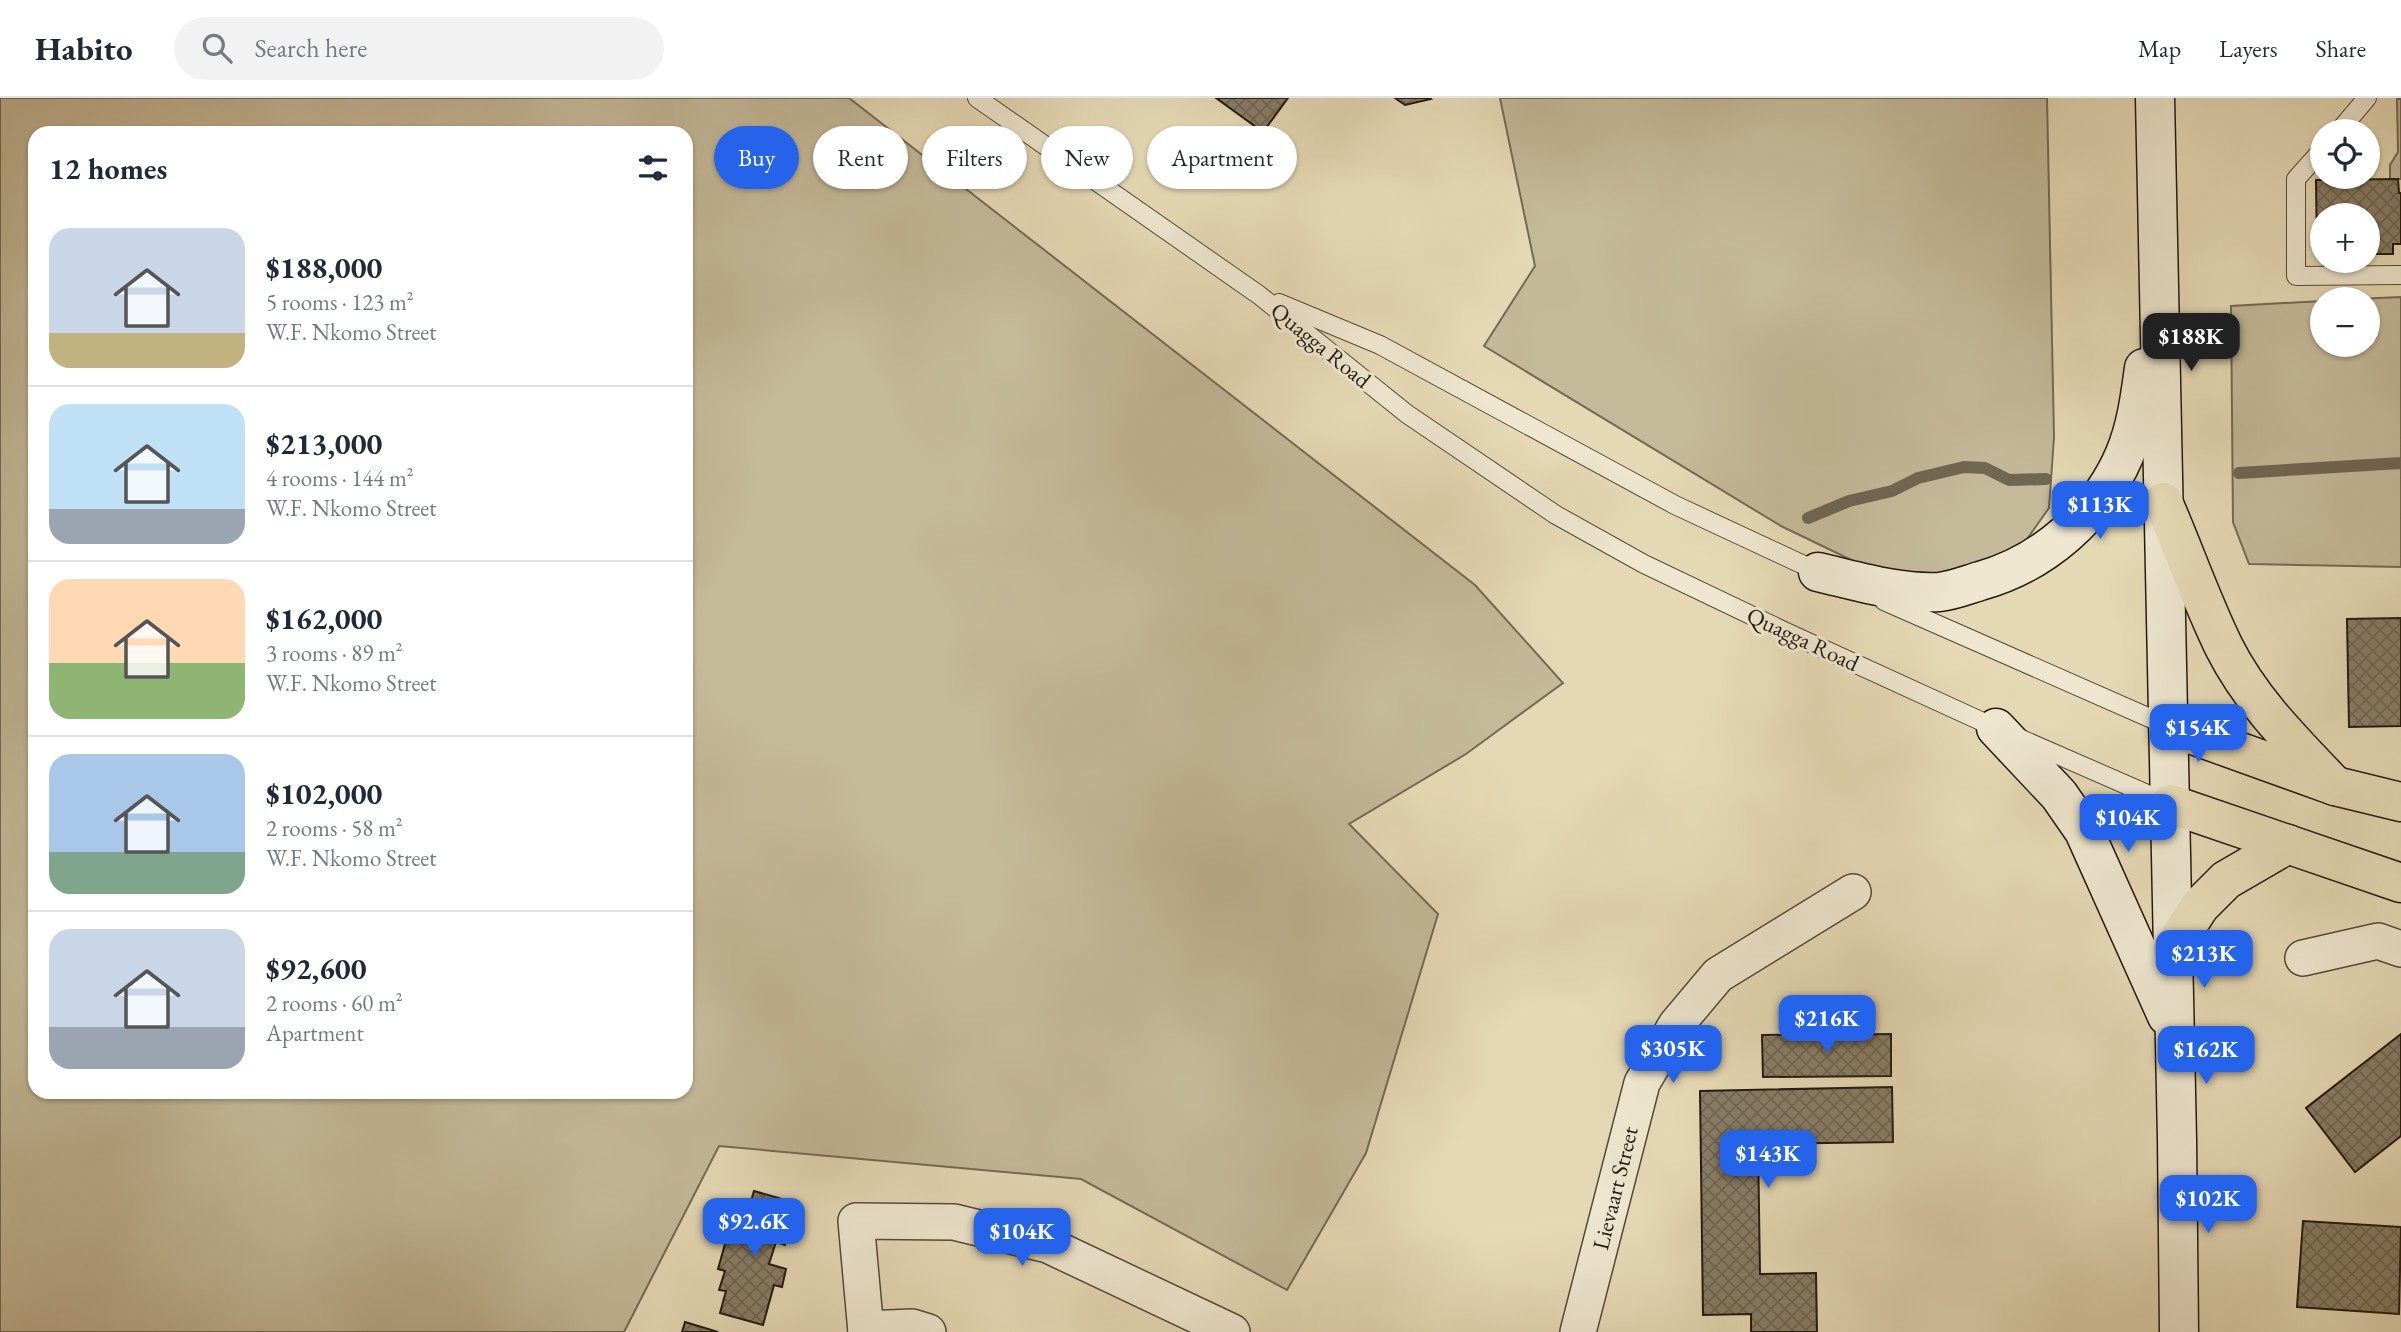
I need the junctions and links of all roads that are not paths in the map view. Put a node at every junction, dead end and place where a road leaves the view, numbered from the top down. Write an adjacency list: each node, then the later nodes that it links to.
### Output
1 (977, 98): 8 (lane, Quagga Road)
2 (2155, 98): 6 (main road)
3 (2367, 98): 4 (lane)
4 (2350, 119)
5 (2310, 163): 7 (lane)
6 (2159, 245): 9 (main road); 10 (main road)
7 (2401, 275)
8 (1259, 295): 10 (lane, Quagga Road); 12 (lane, Quagga Road)
9 (2163, 502): 11 (main road); 13 (main road)
10 (1818, 572): 11 (lane, Quagga Road)
11 (2168, 726): 13 (main road, Quagga Road); 15 (main road)
12 (1996, 728): 15 (lane, Quagga Road); 22 (main road)
13 (2335, 786): 14 (main road, Quagga Road)
14 (2401, 803)
15 (2170, 804): 16 (main road, Quagga Road); 19 (main road)
16 (2288, 844): 17 (main road, Quagga Road); 19 (main road)
17 (2401, 883)
18 (1853, 892): 26 (street, Lievaart Street)
19 (2173, 948): 22 (main road)
20 (2401, 949): 21 (street)
21 (2303, 958)
22 (2175, 1034): 27 (main road)
23 (866, 1330): 24 (street); 25 (street)
24 (928, 1332)
25 (1232, 1332)
26 (1577, 1332)
27 (2179, 1332)

